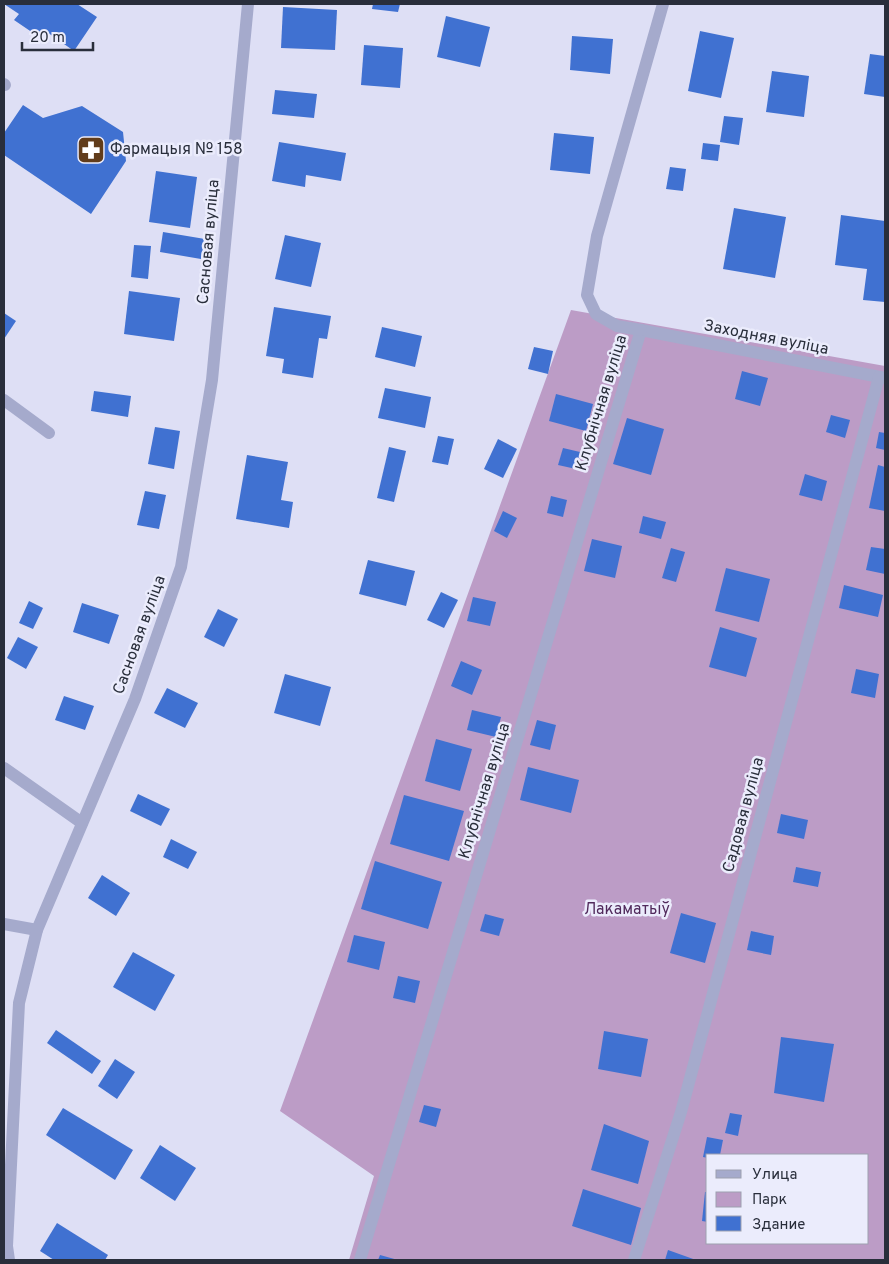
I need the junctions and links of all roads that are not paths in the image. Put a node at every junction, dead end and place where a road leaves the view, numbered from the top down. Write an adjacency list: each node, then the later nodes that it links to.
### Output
1 (248, 4): 8 (street, Сасновая вуліца)
2 (663, 4): 3 (street, Заходняя вуліца)
3 (641, 330): 4 (street, Заходняя вуліца); 12 (street, Клубнічная вуліца)
4 (882, 377): 13 (street, Садовая вуліца)
5 (4, 400): 6 (street)
6 (49, 433)
7 (4, 768): 8 (street)
8 (82, 823): 10 (street, Сасновая вуліца)
9 (4, 924): 10 (street)
10 (37, 930): 11 (street, Сасновая вуліца)
11 (9, 1260)
12 (360, 1260)
13 (634, 1260)

